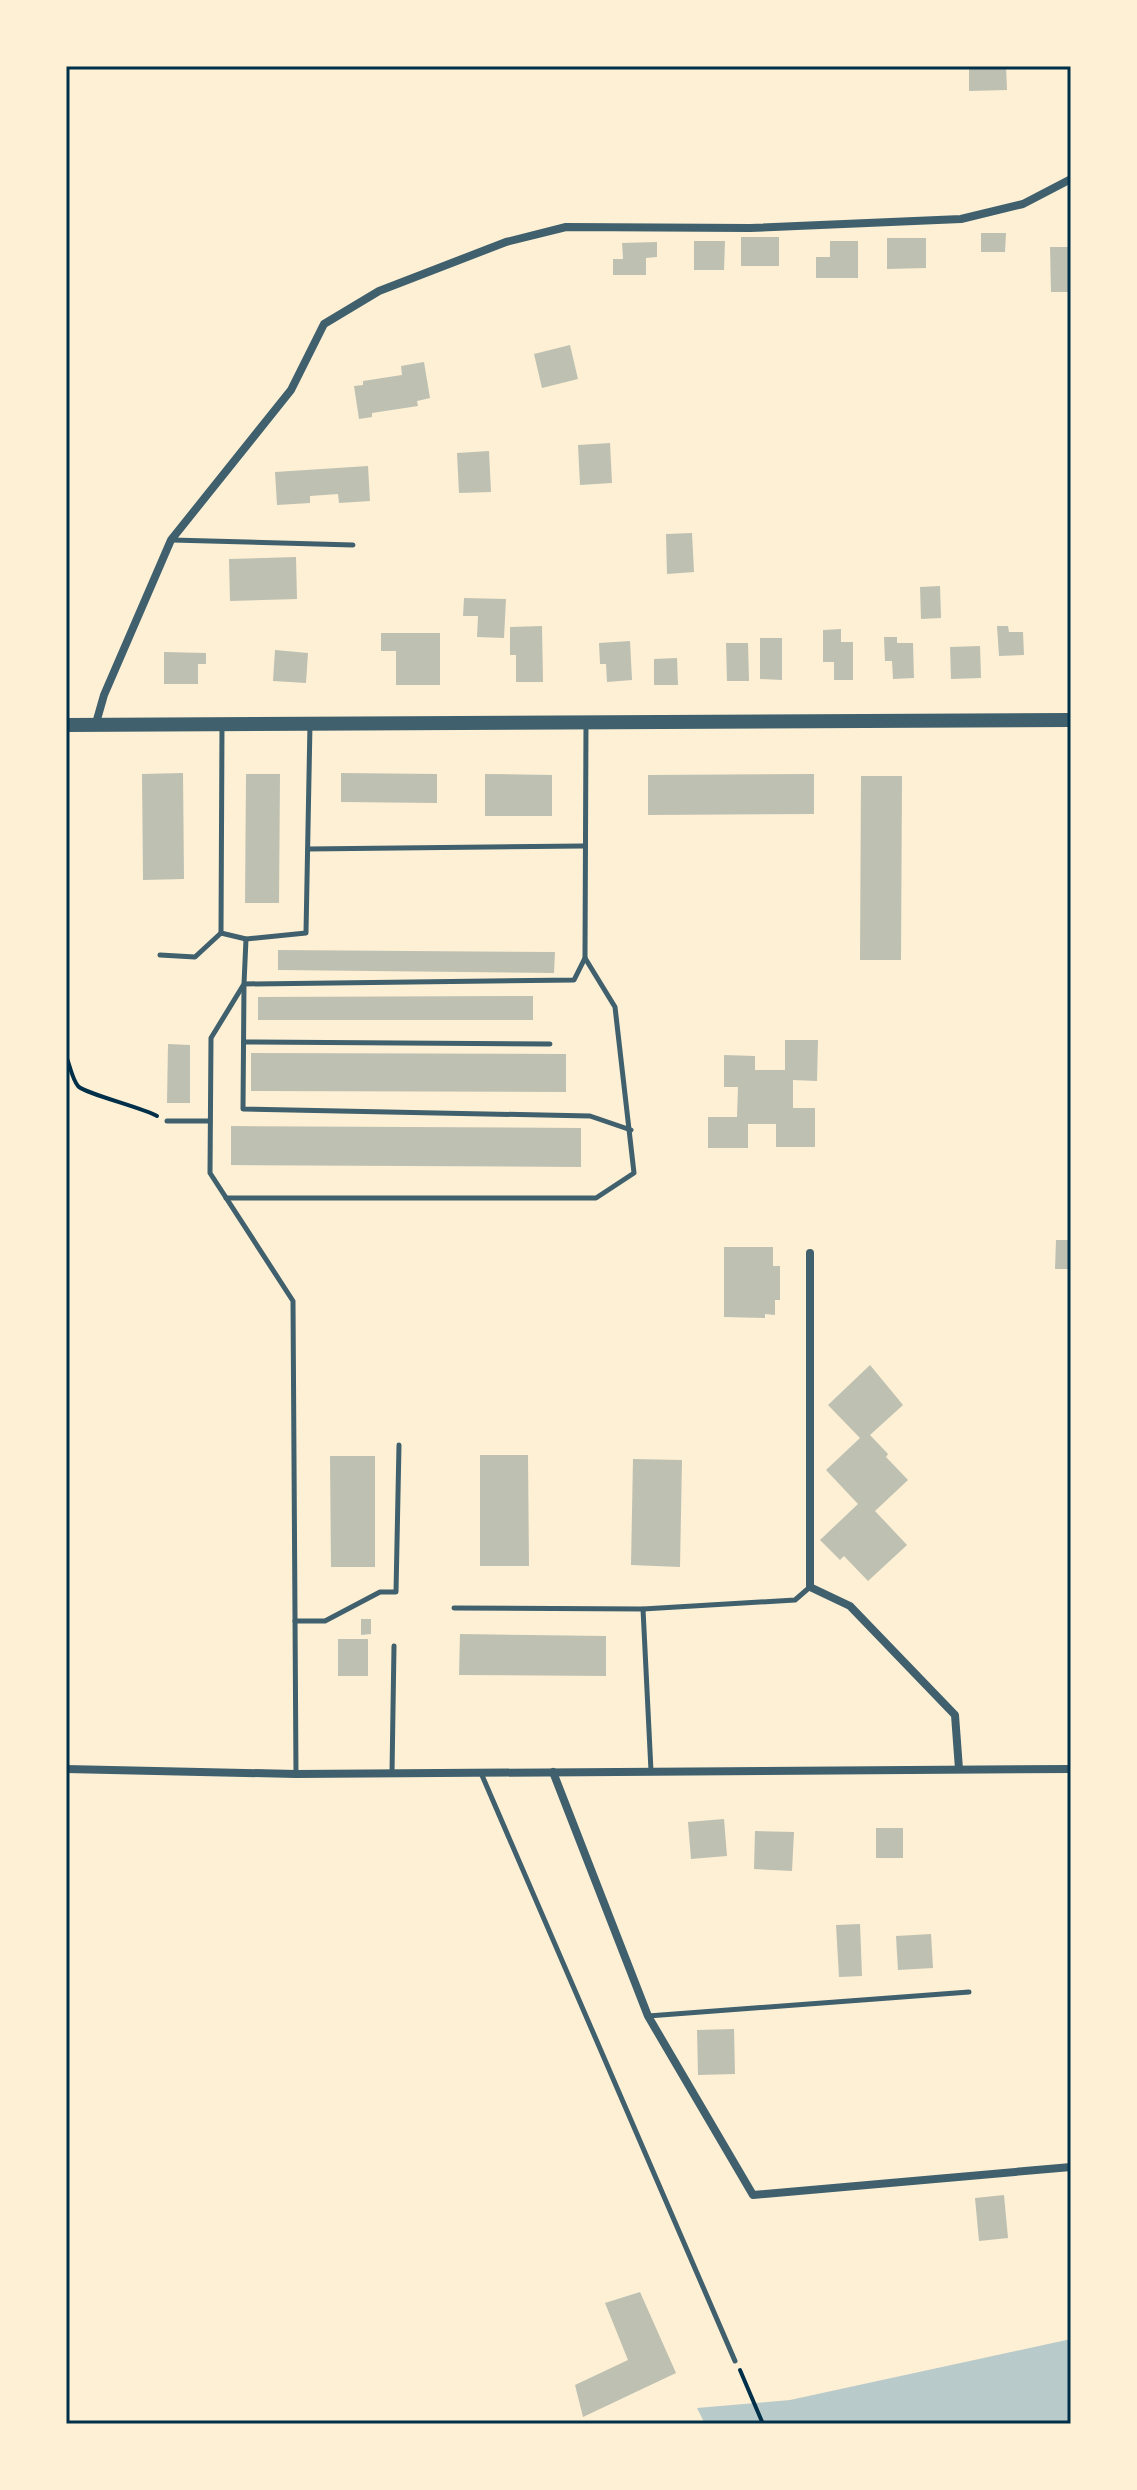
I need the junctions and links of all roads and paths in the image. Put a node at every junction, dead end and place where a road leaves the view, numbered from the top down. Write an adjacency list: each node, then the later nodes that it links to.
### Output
1 (1071, 179): 2 (street)
2 (171, 540): 3 (lane); 6 (street)
3 (353, 545)
4 (1071, 720): 5 (street)
5 (586, 721): 8 (street); 10 (lane)
6 (96, 723): 7 (street); 9 (street)
7 (222, 723): 8 (street); 12 (lane)
8 (310, 723): 11 (lane)
9 (66, 725)
10 (584, 846): 11 (lane); 15 (lane)
11 (308, 849): 13 (lane)
12 (221, 933): 13 (lane); 14 (lane)
13 (246, 939): 16 (lane)
14 (160, 955)
15 (585, 958): 16 (lane); 22 (lane)
16 (244, 984): 17 (lane); 21 (lane)
17 (244, 1042): 18 (lane); 22 (lane)
18 (550, 1044)
19 (66, 1056): 20 (path)
20 (167, 1121): 21 (lane)
21 (210, 1121): 23 (lane)
22 (631, 1130): 23 (lane)
23 (226, 1198): 29 (lane)
24 (810, 1253): 26 (street)
25 (399, 1445): 29 (lane)
26 (810, 1587): 28 (lane); 32 (street)
27 (454, 1608): 28 (lane)
28 (643, 1609): 34 (lane)
29 (295, 1621): 38 (lane)
30 (394, 1646): 37 (lane)
31 (66, 1769): 38 (street)
32 (959, 1769): 33 (street); 34 (street)
33 (1071, 1769)
34 (651, 1771): 36 (street)
35 (481, 1772): 36 (street); 37 (street); 42 (lane)
36 (553, 1772): 40 (street)
37 (392, 1773): 38 (street)
38 (296, 1774)
39 (969, 1992): 40 (lane)
40 (648, 2016): 41 (street)
41 (1071, 2167)
42 (735, 2361): 43 (path)
43 (763, 2424)

